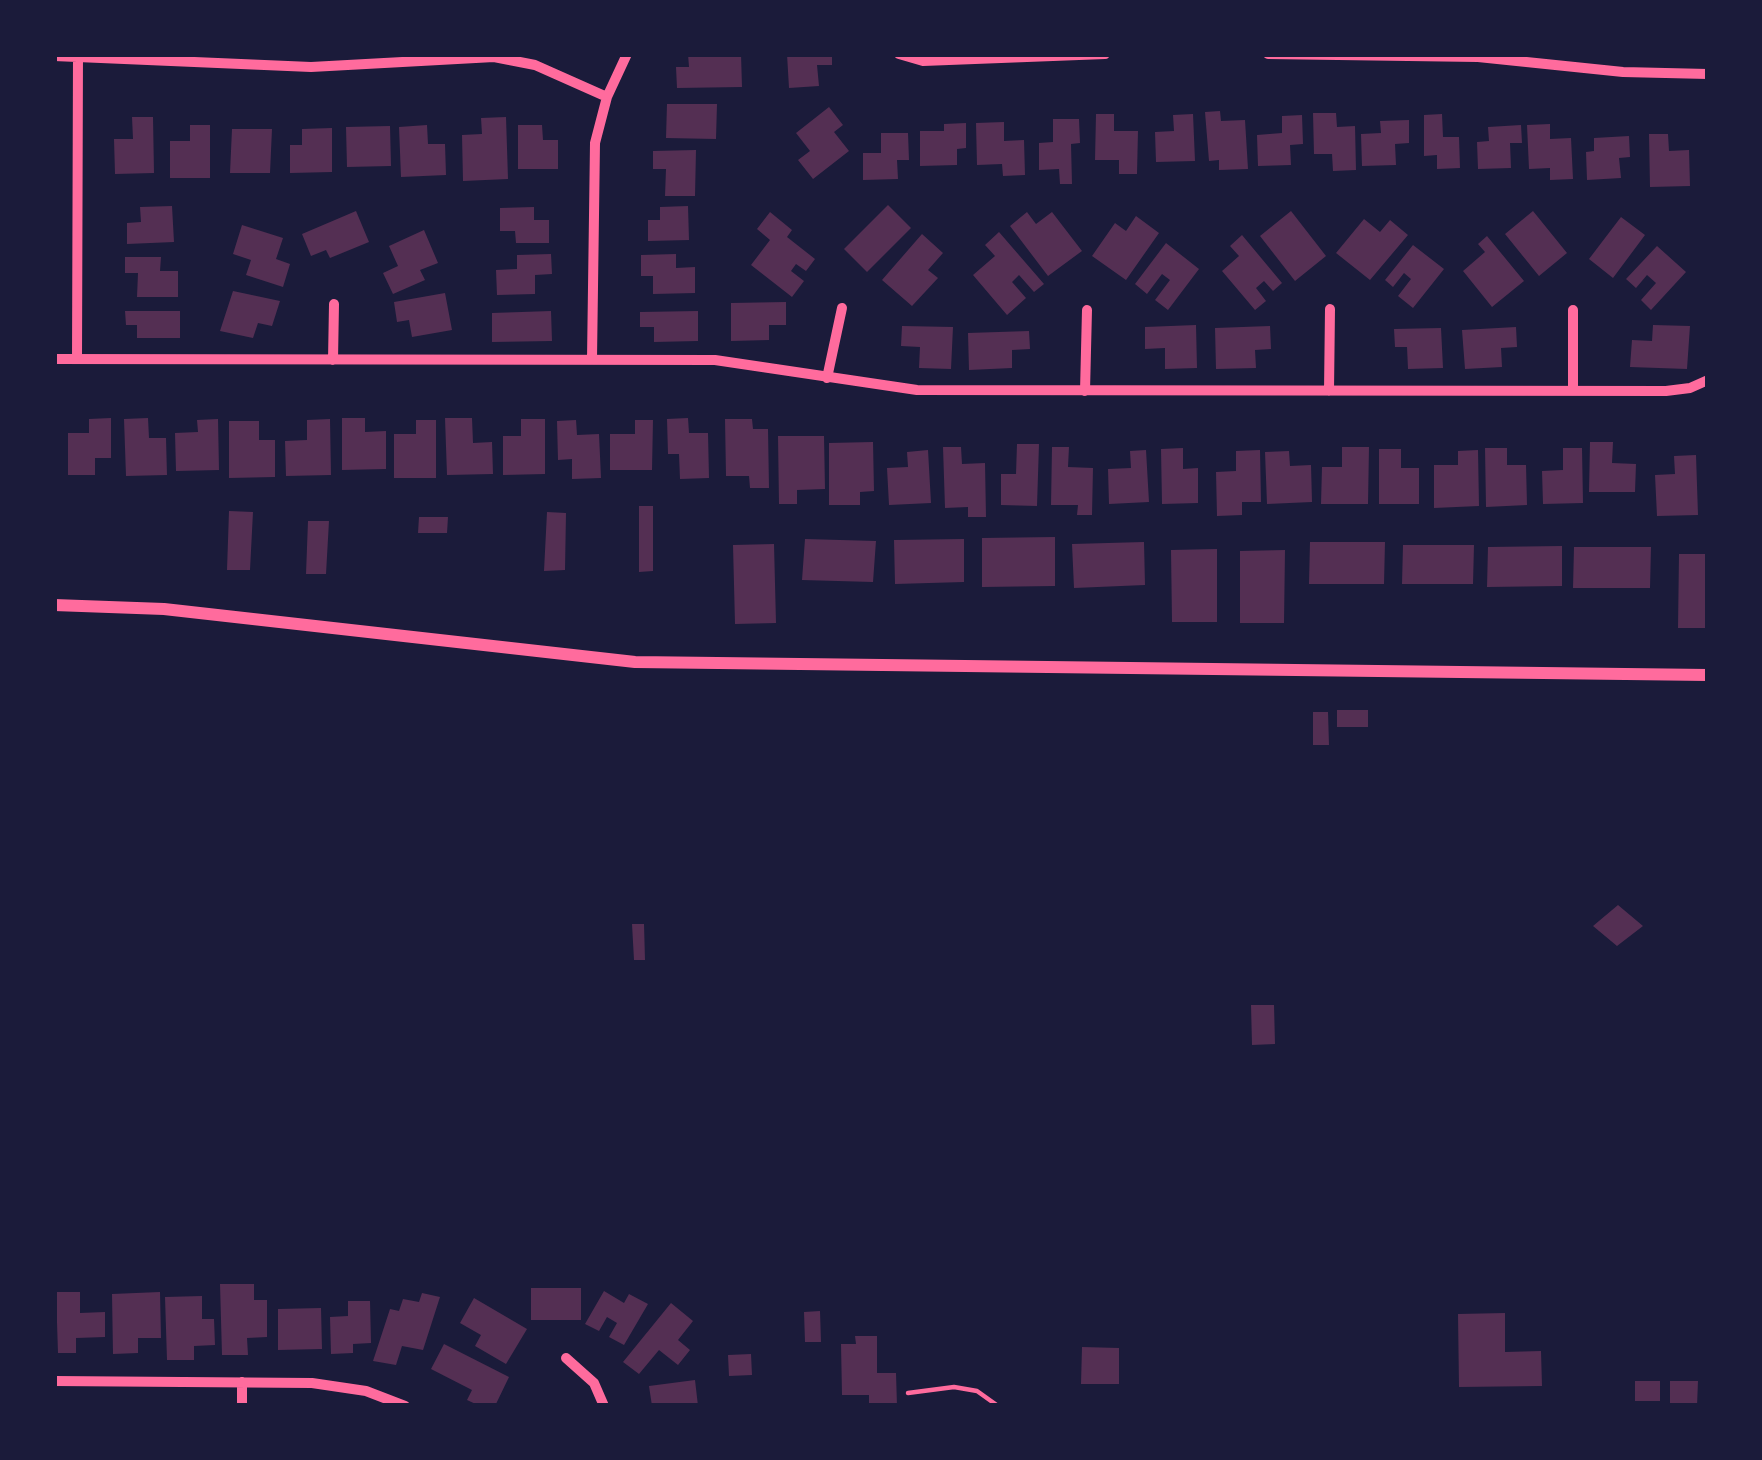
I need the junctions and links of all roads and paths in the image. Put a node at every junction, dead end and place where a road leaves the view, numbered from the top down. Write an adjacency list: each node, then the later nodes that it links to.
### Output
1 (627, 54): 8 (street)
2 (1105, 54): 5 (street)
3 (1268, 54): 7 (street)
4 (78, 55): 6 (street); 8 (street); 15 (street)
5 (900, 55)
6 (54, 56)
7 (1708, 74)
8 (607, 97): 16 (street)
9 (334, 304): 17 (street)
10 (842, 308): 18 (street)
11 (1330, 309): 21 (street)
12 (1087, 310): 20 (street)
13 (1573, 310): 22 (street)
14 (54, 359): 15 (street)
15 (77, 359): 17 (street)
16 (592, 359): 17 (street); 18 (street)
17 (333, 361)
18 (827, 378): 20 (street)
19 (1708, 380): 22 (street)
20 (1085, 391): 21 (street)
21 (1329, 391): 22 (street)
22 (1573, 392)
23 (54, 605): 24 (street)
24 (1708, 675)
25 (566, 1358): 31 (street)
26 (54, 1381): 27 (street)
27 (242, 1382): 29 (street); 30 (street)
28 (908, 1393): 32 (lane)
29 (242, 1406)
30 (405, 1406)
31 (604, 1406)
32 (998, 1406)

